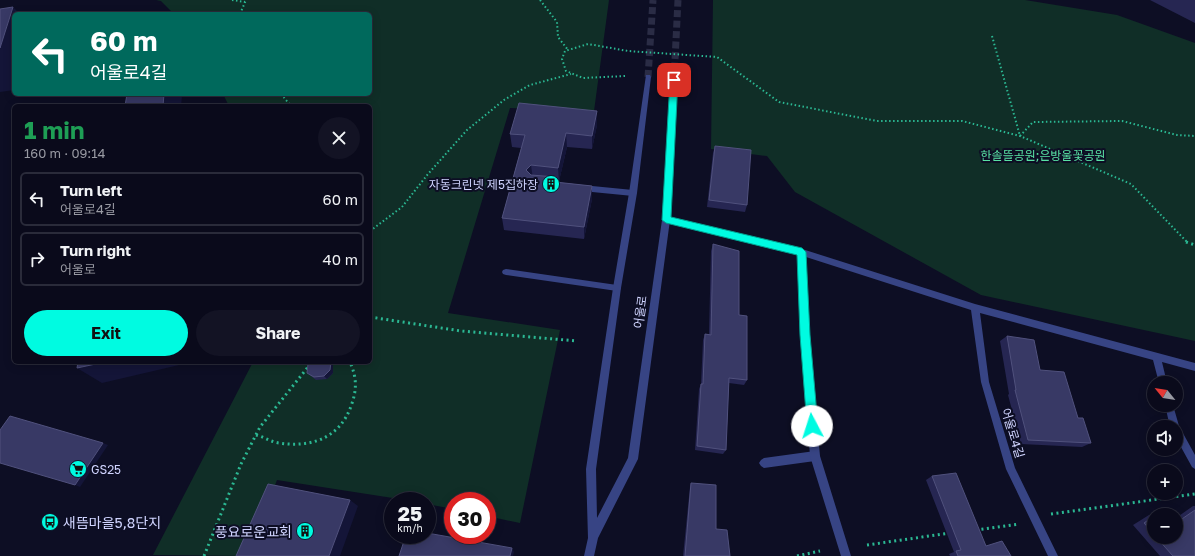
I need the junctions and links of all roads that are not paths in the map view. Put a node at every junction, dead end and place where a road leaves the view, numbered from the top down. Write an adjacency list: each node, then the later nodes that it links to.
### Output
1 (648, 77): 4 (street, 어울로)
2 (674, 80): 5 (street, 어울로)
3 (572, 187): 4 (street)
4 (633, 193): 8 (street, 어울로)
5 (666, 220): 6 (street); 17 (street, 어울로)
6 (802, 252): 9 (street); 14 (street)
7 (506, 272): 8 (street)
8 (617, 288): 17 (street, 어울로)
9 (975, 308): 10 (street); 20 (street, 어울로4길)
10 (1156, 358): 11 (street); 12 (street)
11 (1195, 367)
12 (1161, 376)
13 (1183, 441): 16 (street)
14 (815, 456): 15 (street); 19 (street)
15 (764, 463)
16 (1195, 464)
17 (593, 538): 18 (street, 어울로)
18 (589, 556)
19 (846, 556)
20 (1054, 556)

